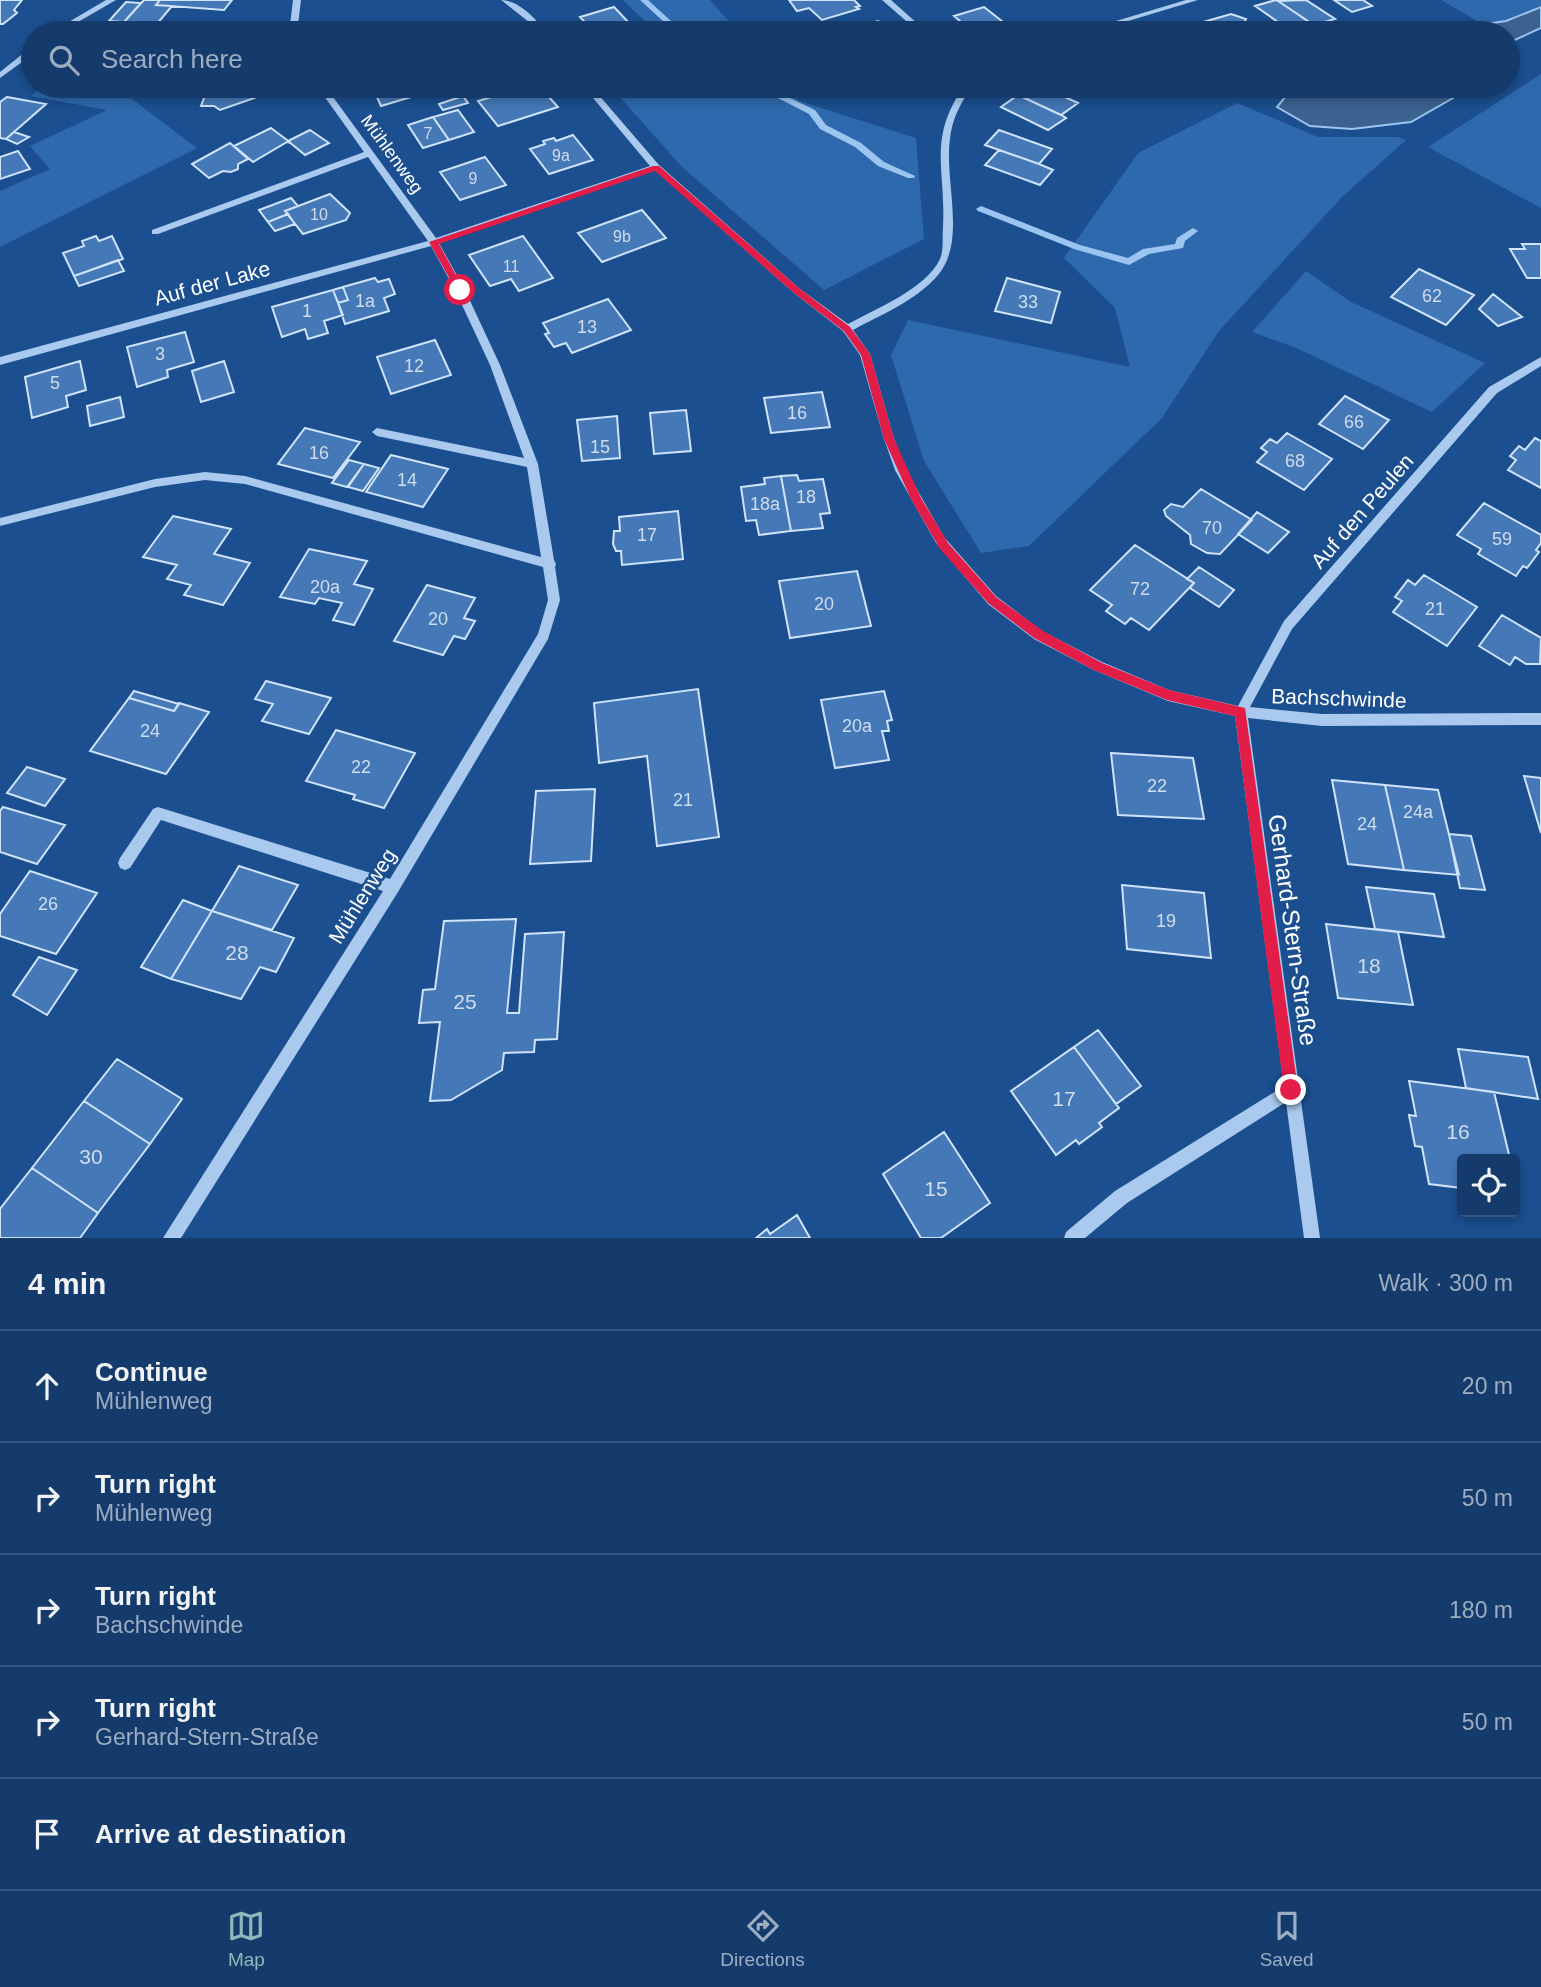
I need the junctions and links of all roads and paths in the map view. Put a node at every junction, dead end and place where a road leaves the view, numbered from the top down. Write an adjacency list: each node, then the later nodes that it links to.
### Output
1 (112, 0): 6 (street)
2 (297, 0): 7 (street)
3 (505, 0): 8 (street)
4 (886, 0): 9 (street)
5 (1194, 0): 10 (street)
6 (75, 21)
7 (294, 21)
8 (533, 21)
9 (910, 21)
10 (1121, 21)
11 (21, 59): 12 (street)
12 (0, 76)
13 (330, 98): 16 (street, Mühlenweg)
14 (597, 98): 17 (street, Bachschwinde)
15 (960, 98): 20 (street)
16 (369, 153): 18 (street); 19 (street, Mühlenweg)
17 (656, 167): 19 (street); 20 (street, Bachschwinde)
18 (155, 232)
19 (433, 242): 21 (street, Auf der Lake); 24 (street, Mühlenweg)
20 (847, 329): 27 (street, Bachschwinde)
21 (0, 361)
22 (1541, 361): 27 (street, Auf den Peulen)
23 (377, 432): 24 (street)
24 (532, 464): 26 (street, Mühlenweg)
25 (0, 522): 26 (street)
26 (550, 564): 30 (street, Mühlenweg)
27 (1241, 712): 28 (street, Bachschwinde); 31 (street, Gerhard-Stern-Straße)
28 (1541, 719)
29 (125, 863): 30 (street)
30 (393, 887): 32 (street, Mühlenweg)
31 (1291, 1090): 33 (street); 34 (street, Gerhard-Stern-Straße)
32 (171, 1238)
33 (1072, 1238)
34 (1312, 1238)

